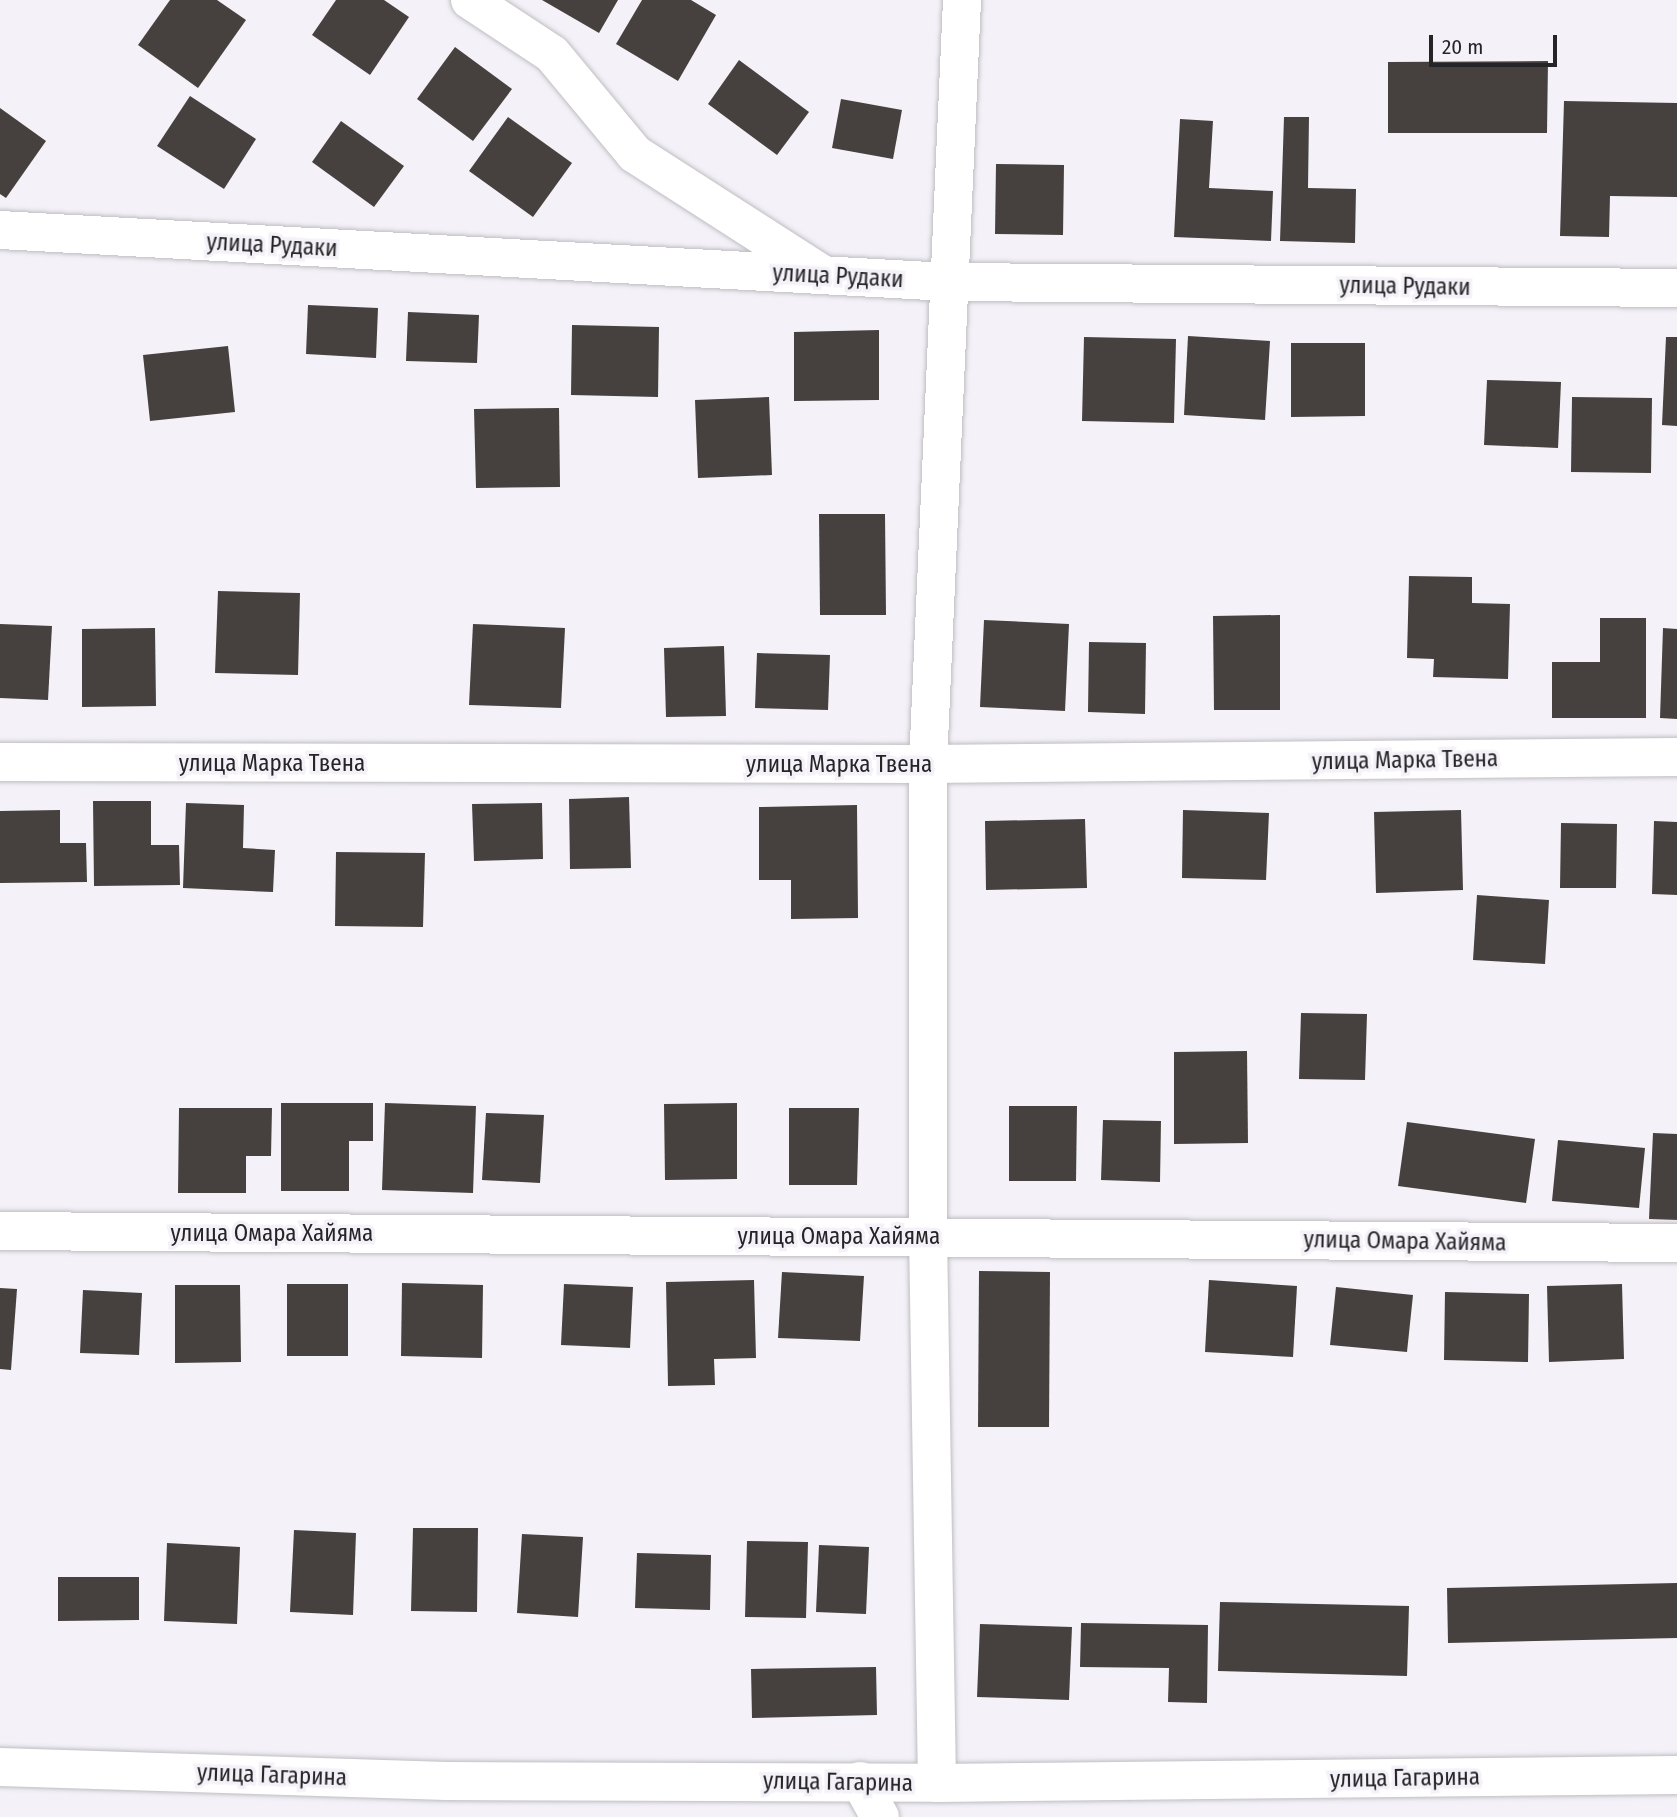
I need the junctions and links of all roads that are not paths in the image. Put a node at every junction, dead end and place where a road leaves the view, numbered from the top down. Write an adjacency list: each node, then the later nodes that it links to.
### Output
1 (470, 0): 4 (street)
2 (962, 0): 5 (street)
3 (0, 230): 4 (street, улица Рудаки)
4 (824, 275): 5 (street, улица Рудаки)
5 (950, 282): 6 (street, улица Рудаки); 9 (street)
6 (1677, 288)
7 (1677, 757): 9 (street, улица Марка Твена)
8 (0, 762): 9 (street, улица Марка Твена)
9 (928, 764): 11 (street)
10 (0, 1231): 11 (street, улица Омара Хайяма)
11 (928, 1236): 12 (street, улица Омара Хайяма); 16 (street)
12 (1677, 1243)
13 (0, 1767): 15 (street, улица Гагарина)
14 (1677, 1774): 16 (street, улица Гагарина)
15 (860, 1781): 16 (street, улица Гагарина); 17 (street)
16 (937, 1783)
17 (880, 1817)

